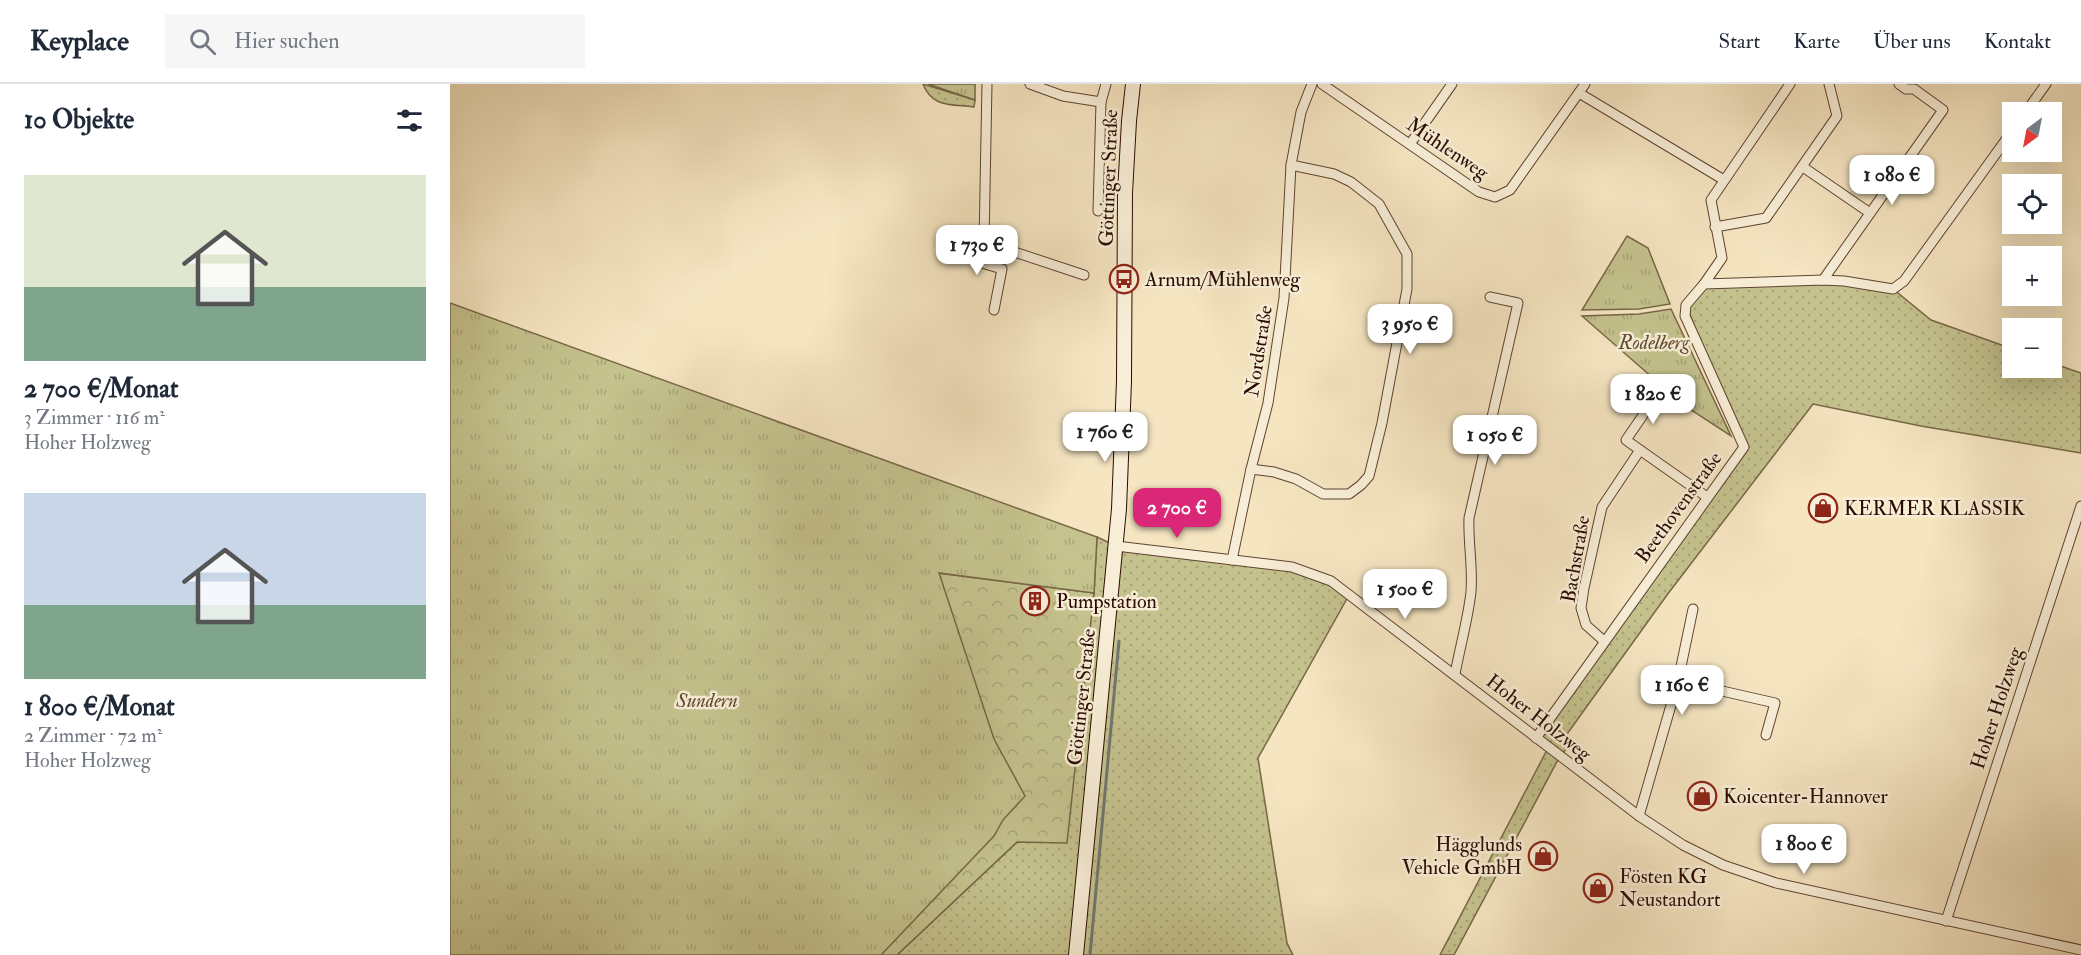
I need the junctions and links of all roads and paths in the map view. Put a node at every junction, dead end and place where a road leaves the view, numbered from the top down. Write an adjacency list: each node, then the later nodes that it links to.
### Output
1 (987, 84): 24 (street)
2 (1030, 84): 14 (street)
3 (1106, 84): 14 (street)
4 (1133, 84): 37 (street, Göttinger Straße)
5 (1312, 84): 18 (street, Nordstraße)
6 (1322, 84): 16 (street, Mühlenweg)
7 (1452, 84): 16 (street)
8 (1585, 84): 13 (street)
9 (1790, 84): 20 (street, Beethovenstraße)
10 (1829, 84): 19 (street)
11 (1899, 84): 22 (street)
12 (2046, 84): 15 (street)
13 (1579, 93): 16 (street, Mühlenweg); 20 (street)
14 (1101, 102): 21 (street)
15 (2033, 102)
16 (1410, 144)
17 (2002, 145): 28 (street)
18 (1291, 165): 34 (street, Nordstraße); 34 (street)
19 (1803, 167): 22 (street); 23 (street)
20 (1724, 180): 23 (street, Beethovenstraße)
21 (1098, 211)
22 (1870, 213): 28 (street)
23 (1715, 228): 29 (street, Beethovenstraße)
24 (984, 242): 25 (street); 26 (street)
25 (1008, 249): 26 (street); 27 (street)
26 (1002, 269): 31 (street)
27 (1084, 275)
28 (1823, 280): 29 (street)
29 (1704, 284): 35 (street, Beethovenstraße)
30 (1490, 297): 41 (street)
31 (994, 310)
32 (1652, 402): 33 (street)
33 (1640, 450): 35 (street); 40 (street, Bachstraße)
34 (1251, 470): 38 (street, Nordstraße)
35 (1707, 497): 40 (street, Beethovenstraße)
36 (2081, 506): 46 (street, Hoher Holzweg)
37 (1116, 546): 38 (street, Hoher Holzweg); 48 (street, Göttinger Straße)
38 (1232, 560): 41 (street, Hoher Holzweg)
39 (1693, 609): 42 (street)
40 (1604, 641): 44 (street, Beethovenstraße)
41 (1455, 674): 44 (street, Hoher Holzweg)
42 (1678, 681): 43 (street); 45 (street)
43 (1766, 735)
44 (1536, 738): 45 (street, Hoher Holzweg)
45 (1639, 816): 46 (street, Hoher Holzweg)
46 (1946, 921): 47 (street, Hoher Holzweg)
47 (2081, 950)
48 (1076, 955)

